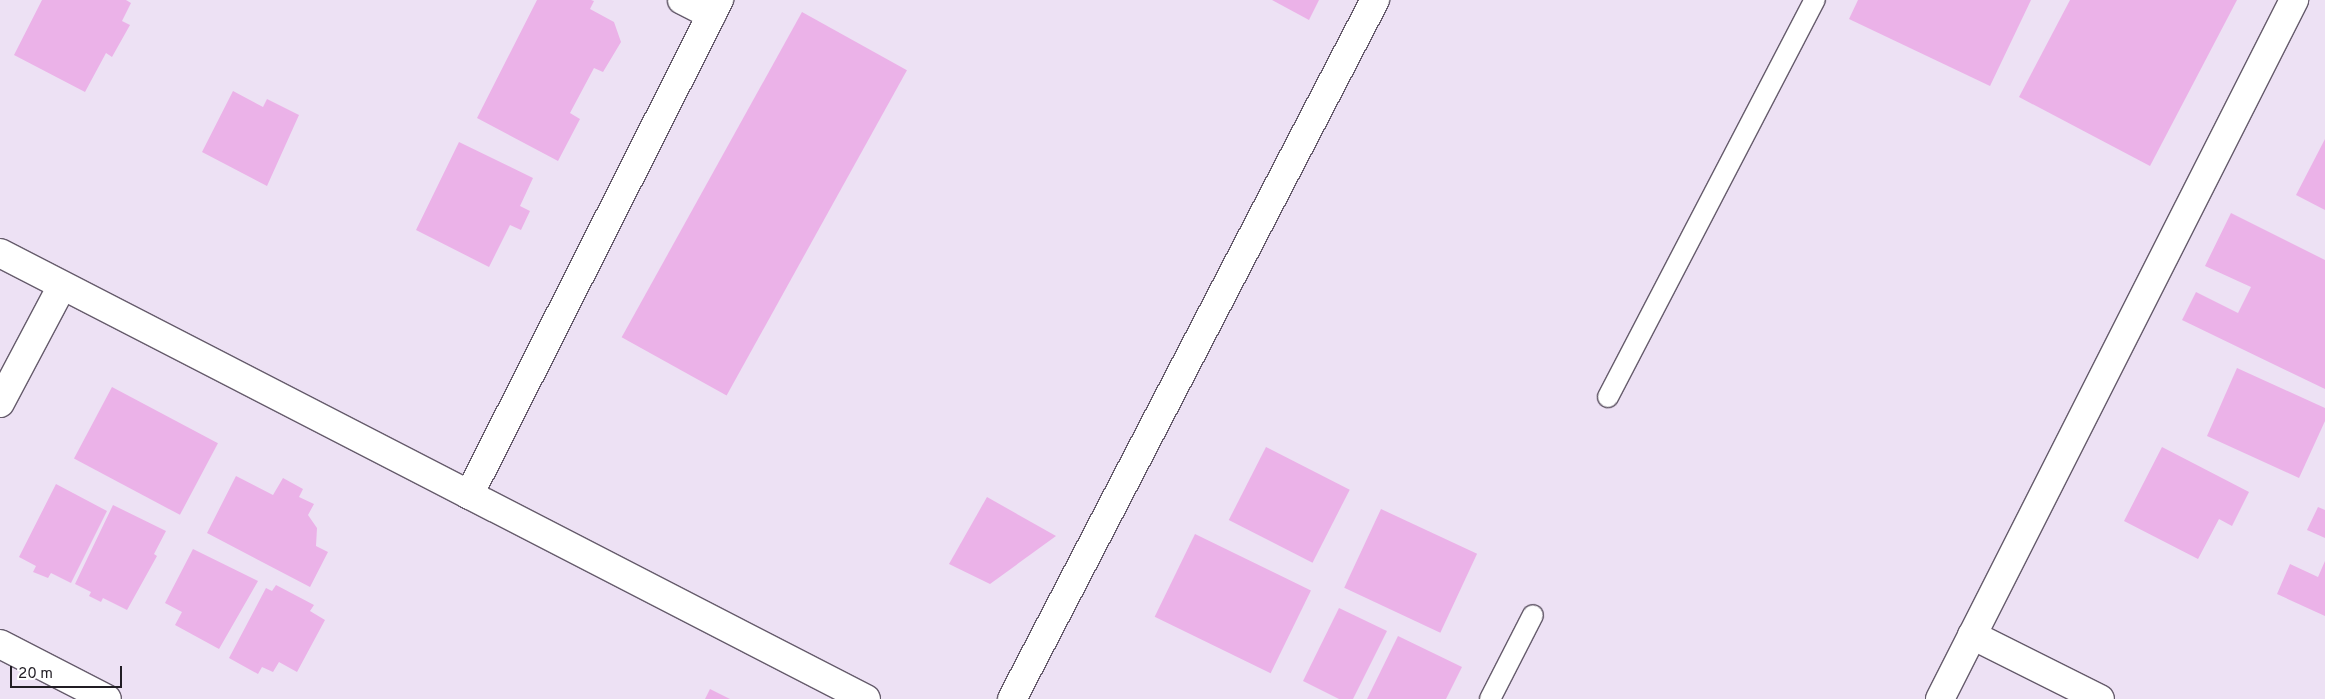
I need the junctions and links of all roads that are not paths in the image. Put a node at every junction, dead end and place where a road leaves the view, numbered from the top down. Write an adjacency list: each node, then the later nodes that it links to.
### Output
1 (682, 0): 5 (street)
2 (1374, 0): 16 (street)
3 (1815, 0): 8 (lane)
4 (2294, 0): 12 (street)
5 (715, 7): 10 (street)
6 (0, 254): 7 (street)
7 (62, 286): 9 (street); 10 (street)
8 (1608, 397)
9 (0, 403)
10 (469, 495): 15 (street)
11 (1533, 615): 17 (lane)
12 (1972, 635): 18 (street); 19 (street)
13 (0, 644): 14 (street)
14 (107, 699)
15 (866, 699)
16 (1012, 699)
17 (1490, 699)
18 (1940, 699)
19 (2100, 699)

